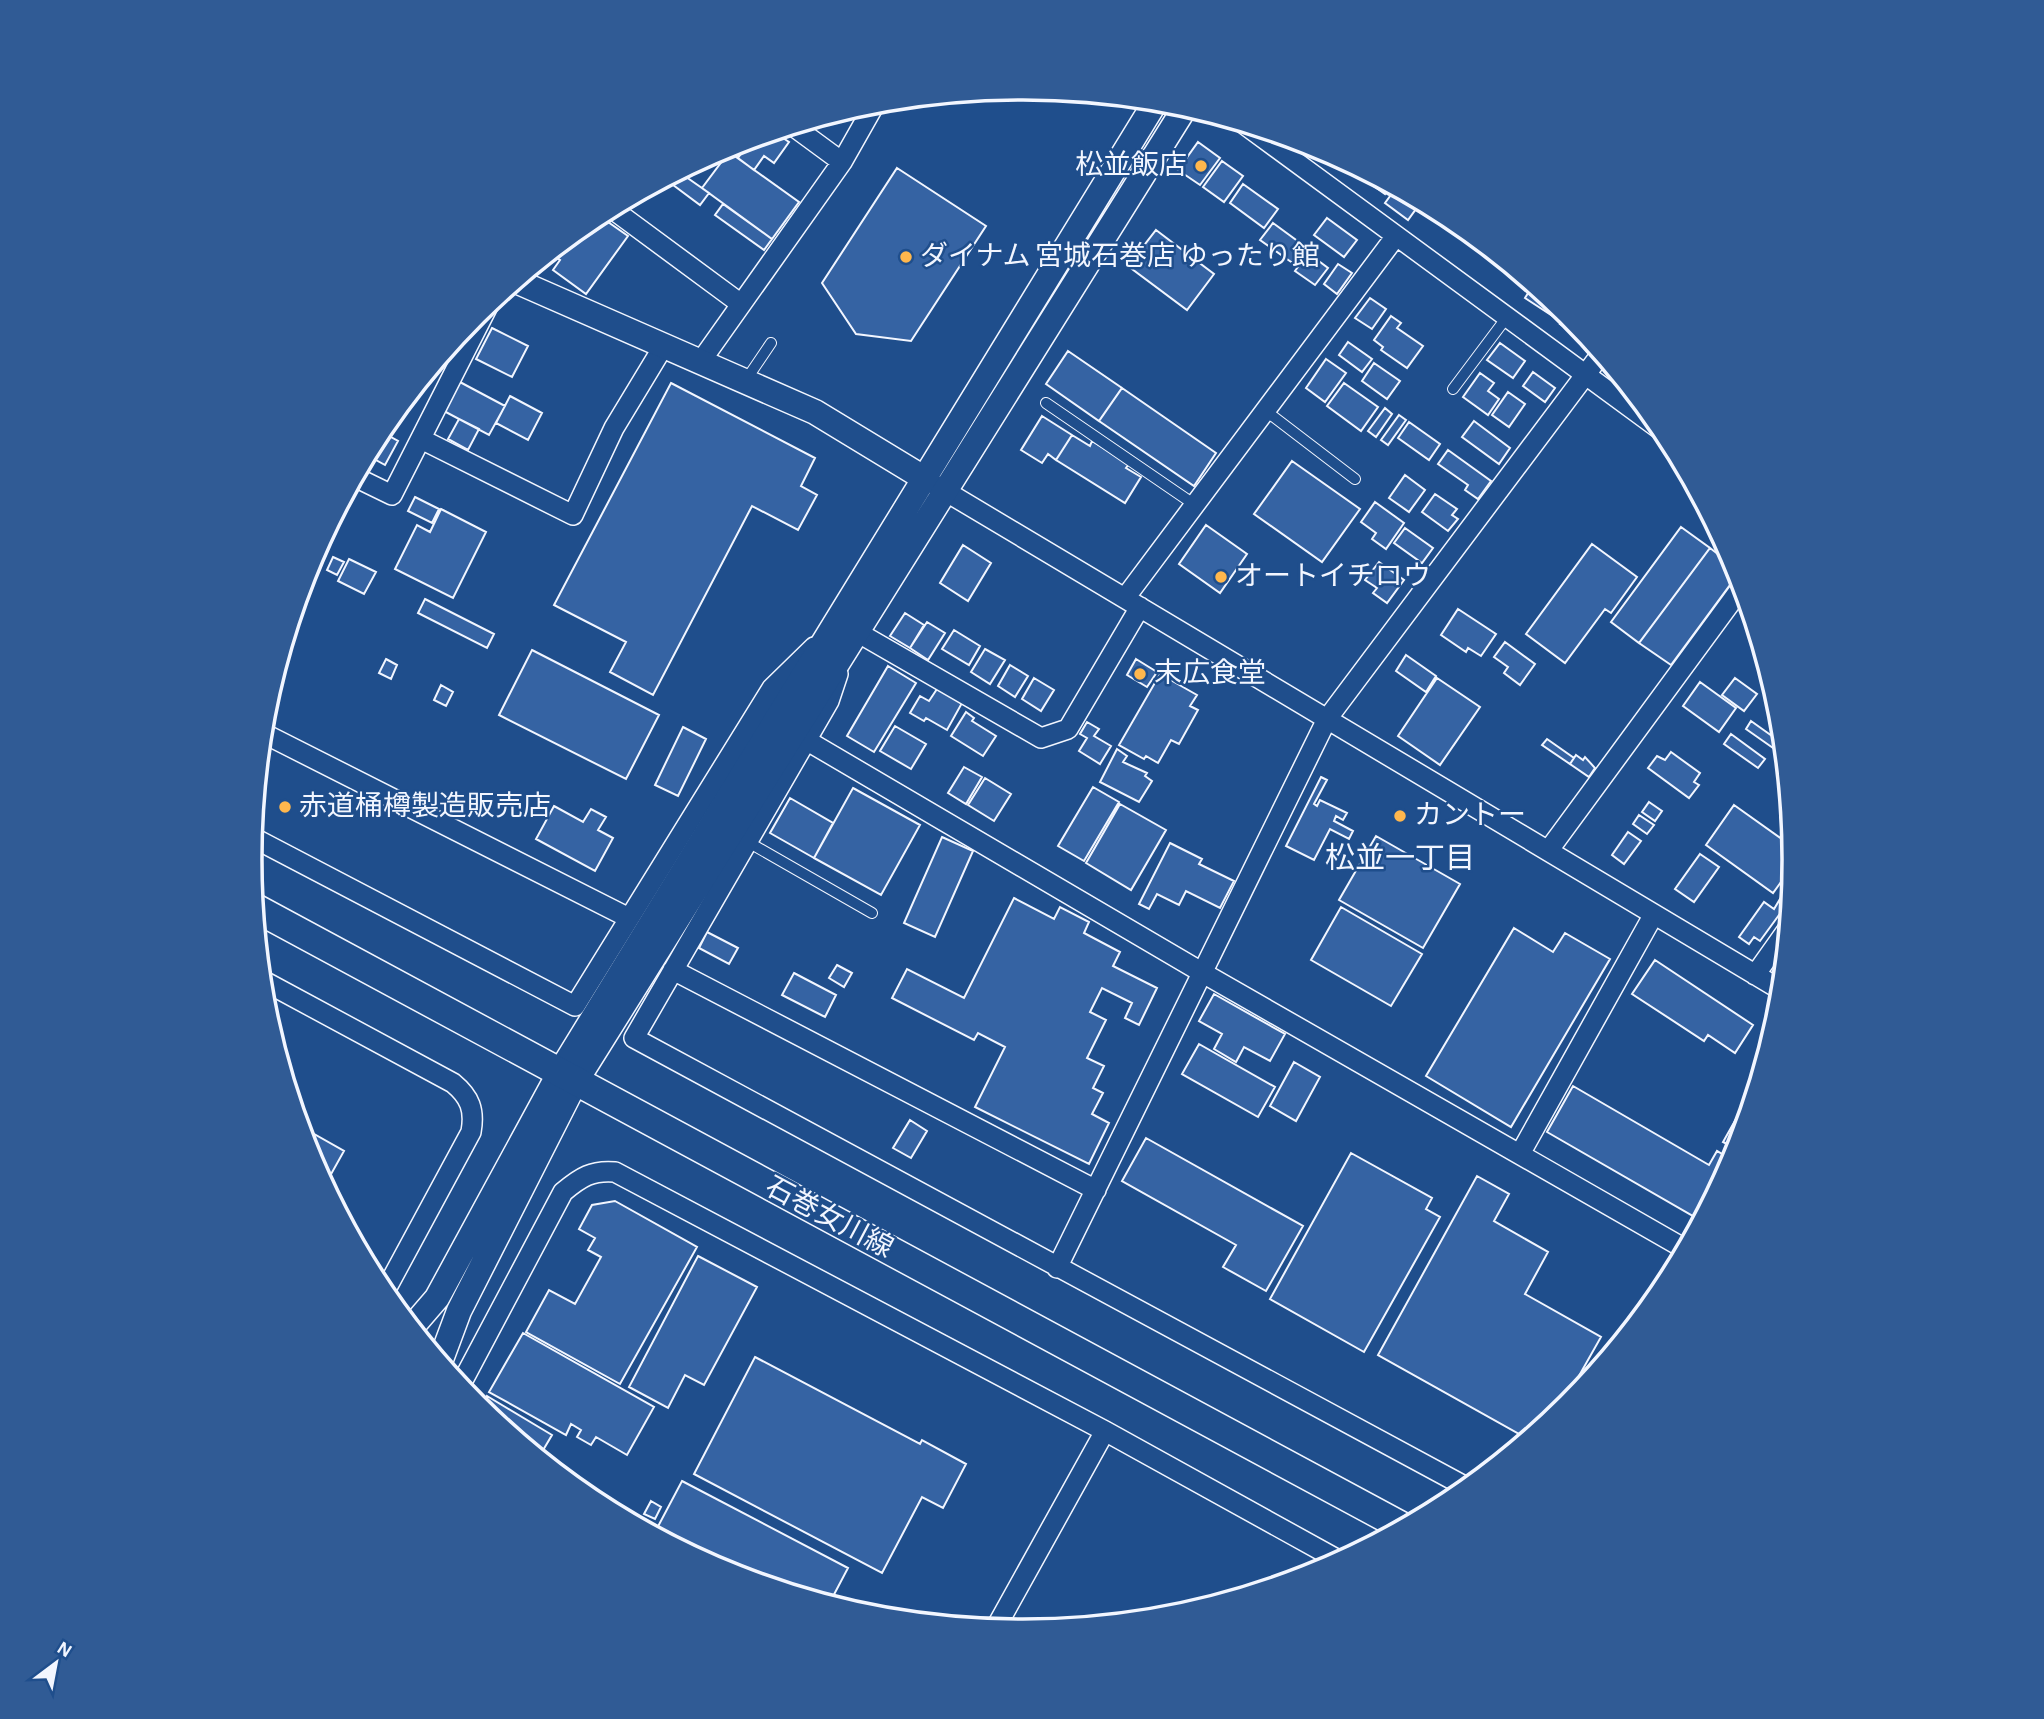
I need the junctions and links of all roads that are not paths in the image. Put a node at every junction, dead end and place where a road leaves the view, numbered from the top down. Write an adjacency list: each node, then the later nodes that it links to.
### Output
1 (1150, 111): 9 (street)
2 (868, 115): 6 (street)
3 (1179, 116): 11 (street)
4 (802, 133): 6 (street)
5 (1266, 140): 8 (street)
6 (842, 162): 12 (street)
7 (621, 215): 12 (street)
8 (1396, 236): 13 (street); 23 (street)
9 (1044, 282): 11 (street); 26 (street)
10 (525, 285): 16 (street)
11 (1066, 296): 29 (street)
12 (741, 304): 17 (street)
13 (1507, 317): 19 (street); 21 (lane)
14 (475, 332): 25 (street)
15 (771, 344): 20 (lane)
16 (663, 347): 17 (street); 25 (street)
17 (701, 361): 20 (street)
18 (1596, 362): 19 (street)
19 (1586, 376): 24 (street); 34 (street)
20 (746, 380): 26 (street)
21 (1453, 389)
22 (1046, 403): 30 (lane)
23 (1265, 411): 27 (lane); 30 (street)
24 (1636, 412)
25 (421, 439): 28 (street)
26 (922, 477): 29 (street); 33 (street)
27 (1356, 479)
28 (363, 481)
29 (945, 491): 32 (street); 33 (street)
30 (1195, 505): 32 (street)
31 (1734, 597): 39 (street)
32 (1133, 603): 33 (street); 34 (street)
33 (844, 638): 36 (street); 43 (street); 50 (street)
34 (1328, 719): 39 (street); 46 (street)
35 (273, 738): 43 (street)
36 (806, 740): 38 (street); 46 (street)
37 (263, 842): 43 (street)
38 (748, 842): 41 (lane); 45 (street)
39 (1548, 851): 42 (street)
40 (264, 913): 50 (main road, 石巻女川線)
41 (872, 913)
42 (1654, 914): 47 (street); 51 (street)
43 (629, 918)
44 (1776, 945): 47 (street)
45 (673, 970): 52 (street); 54 (street)
46 (1203, 973): 51 (street); 52 (street)
47 (1755, 975): 48 (street)
48 (1771, 984)
49 (274, 987): 55 (street)
50 (568, 1077): 56 (street); 57 (street); 61 (main road, 石巻女川線)
51 (1520, 1154): 53 (street)
52 (1097, 1190): 54 (street)
53 (1677, 1244)
54 (1058, 1268): 60 (street)
55 (390, 1282)
56 (418, 1320)
57 (444, 1351)
58 (465, 1376): 59 (street)
59 (1105, 1431): 62 (street); 63 (street)
60 (1457, 1482)
61 (1393, 1522)
62 (1328, 1554)
63 (1001, 1619)

